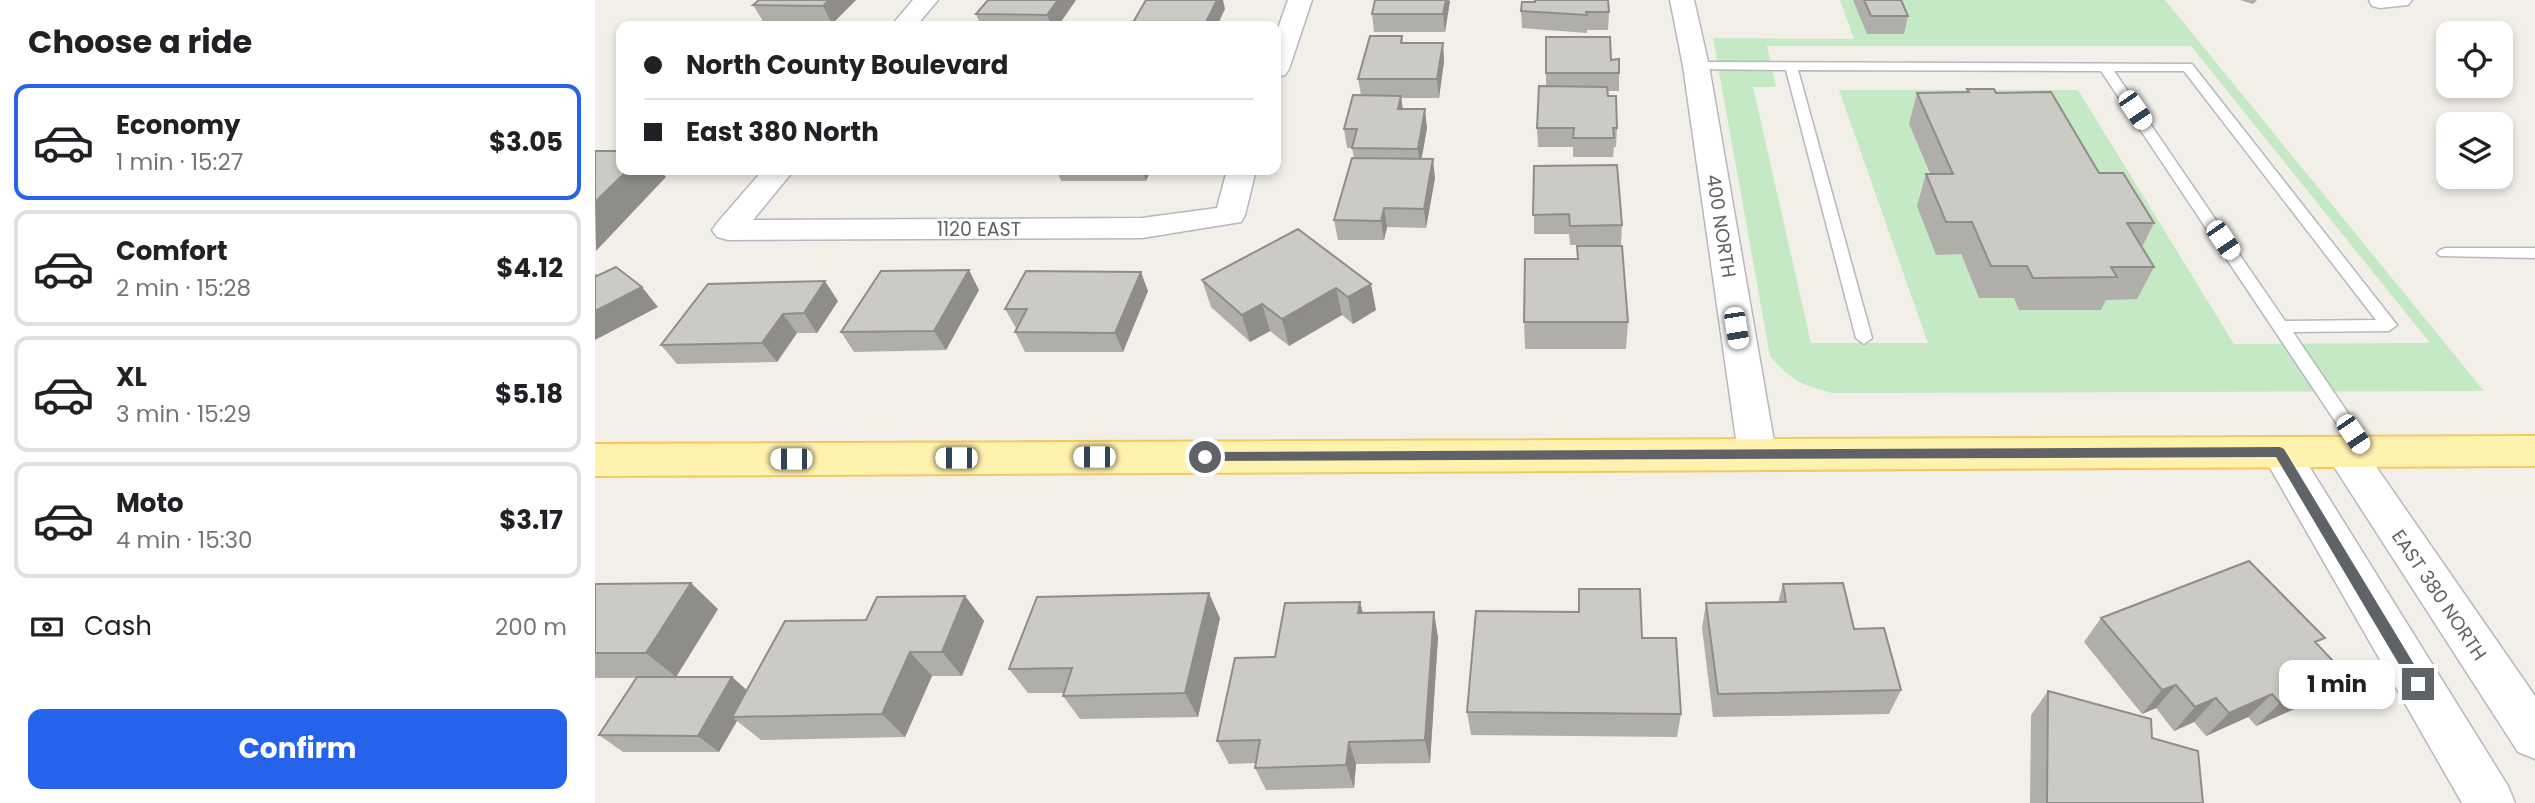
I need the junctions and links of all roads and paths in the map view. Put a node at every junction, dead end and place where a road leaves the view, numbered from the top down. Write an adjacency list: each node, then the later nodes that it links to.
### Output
1 (926, 0): 6 (street)
2 (1300, 0): 7 (street)
3 (1682, 0): 8 (street, 400 NORTH)
4 (2400, 0): 5 (street)
5 (2379, 1)
6 (907, 21)
7 (1281, 55)
8 (1696, 66): 9 (lane); 20 (street, 400 NORTH)
9 (1791, 66): 10 (lane); 16 (lane)
10 (2105, 67): 15 (lane); 15 (lane)
11 (775, 175): 12 (street, 1120 EAST)
12 (1240, 175)
13 (2445, 253): 14 (lane)
14 (2535, 253)
15 (2281, 327): 19 (lane)
16 (1864, 338)
17 (2535, 451): 19 (main road)
18 (2280, 452): 19 (main road); 20 (main road); 23 (street)
19 (2355, 452): 22 (street, EAST 380 NORTH)
20 (1757, 453): 21 (main road)
21 (595, 460)
22 (2535, 736)
23 (2490, 803)

